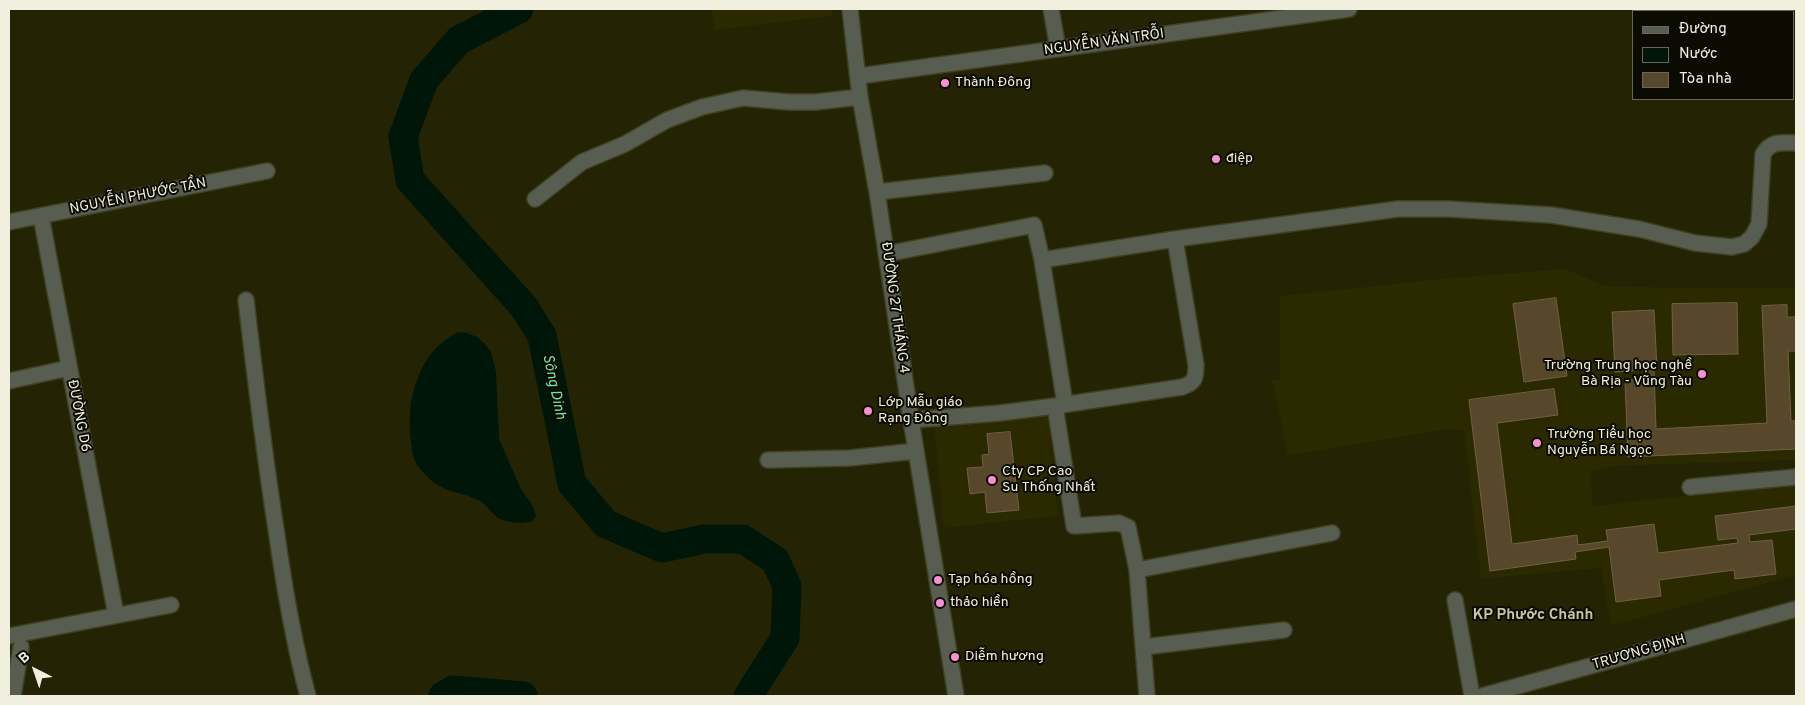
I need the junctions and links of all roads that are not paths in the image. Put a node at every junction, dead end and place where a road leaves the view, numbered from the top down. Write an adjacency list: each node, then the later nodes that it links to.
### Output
1 (850, 9): 7 (street, ĐƯỜNG 27 THÁNG 4)
2 (1051, 9): 6 (street)
3 (1349, 9): 4 (street, NGUYỄN VĂN TRỖI)
4 (1308, 12): 5 (street, NGUYỄN VĂN TRỖI)
5 (1246, 16): 6 (street, NGUYỄN VĂN TRỖI)
6 (1058, 49): 7 (street, NGUYỄN VĂN TRỖI)
7 (859, 76): 8 (street, ĐƯỜNG 27 THÁNG 4)
8 (860, 97): 12 (street, ĐƯỜNG 27 THÁNG 4); 13 (street)
9 (1796, 143): 16 (street)
10 (267, 171): 14 (street, NGUYỄN PHƯỚC TẦN)
11 (1046, 173): 12 (street)
12 (877, 192): 17 (street, ĐƯỜNG 27 THÁNG 4)
13 (535, 199)
14 (41, 216): 15 (street, NGUYỄN PHƯỚC TẦN); 20 (street, ĐƯỜNG D6)
15 (9, 222)
16 (1175, 239): 18 (street); 22 (street)
17 (886, 254): 18 (street); 23 (street, ĐƯỜNG 27 THÁNG 4)
18 (1042, 260): 22 (street)
19 (246, 300): 39 (street)
20 (70, 368): 21 (street); 33 (street, ĐƯỜNG D6)
21 (9, 381)
22 (1060, 405): 23 (street); 29 (street)
23 (911, 420): 24 (street, ĐƯỜNG 27 THÁNG 4)
24 (916, 451): 25 (street); 40 (street, ĐƯỜNG 27 THÁNG 4)
25 (768, 460)
26 (1796, 477): 27 (street)
27 (1690, 487)
28 (1332, 533): 29 (street)
29 (1137, 570): 37 (street)
30 (1455, 600): 42 (street)
31 (171, 605): 33 (street)
32 (1796, 609): 43 (street, TRƯƠNG ĐỊNH)
33 (116, 615): 35 (street)
34 (1284, 630): 37 (street)
35 (9, 636)
36 (21, 647): 38 (street)
37 (1144, 647): 41 (street)
38 (13, 696)
39 (308, 696)
40 (956, 696)
41 (1147, 696)
42 (1472, 696)
43 (1482, 696)

